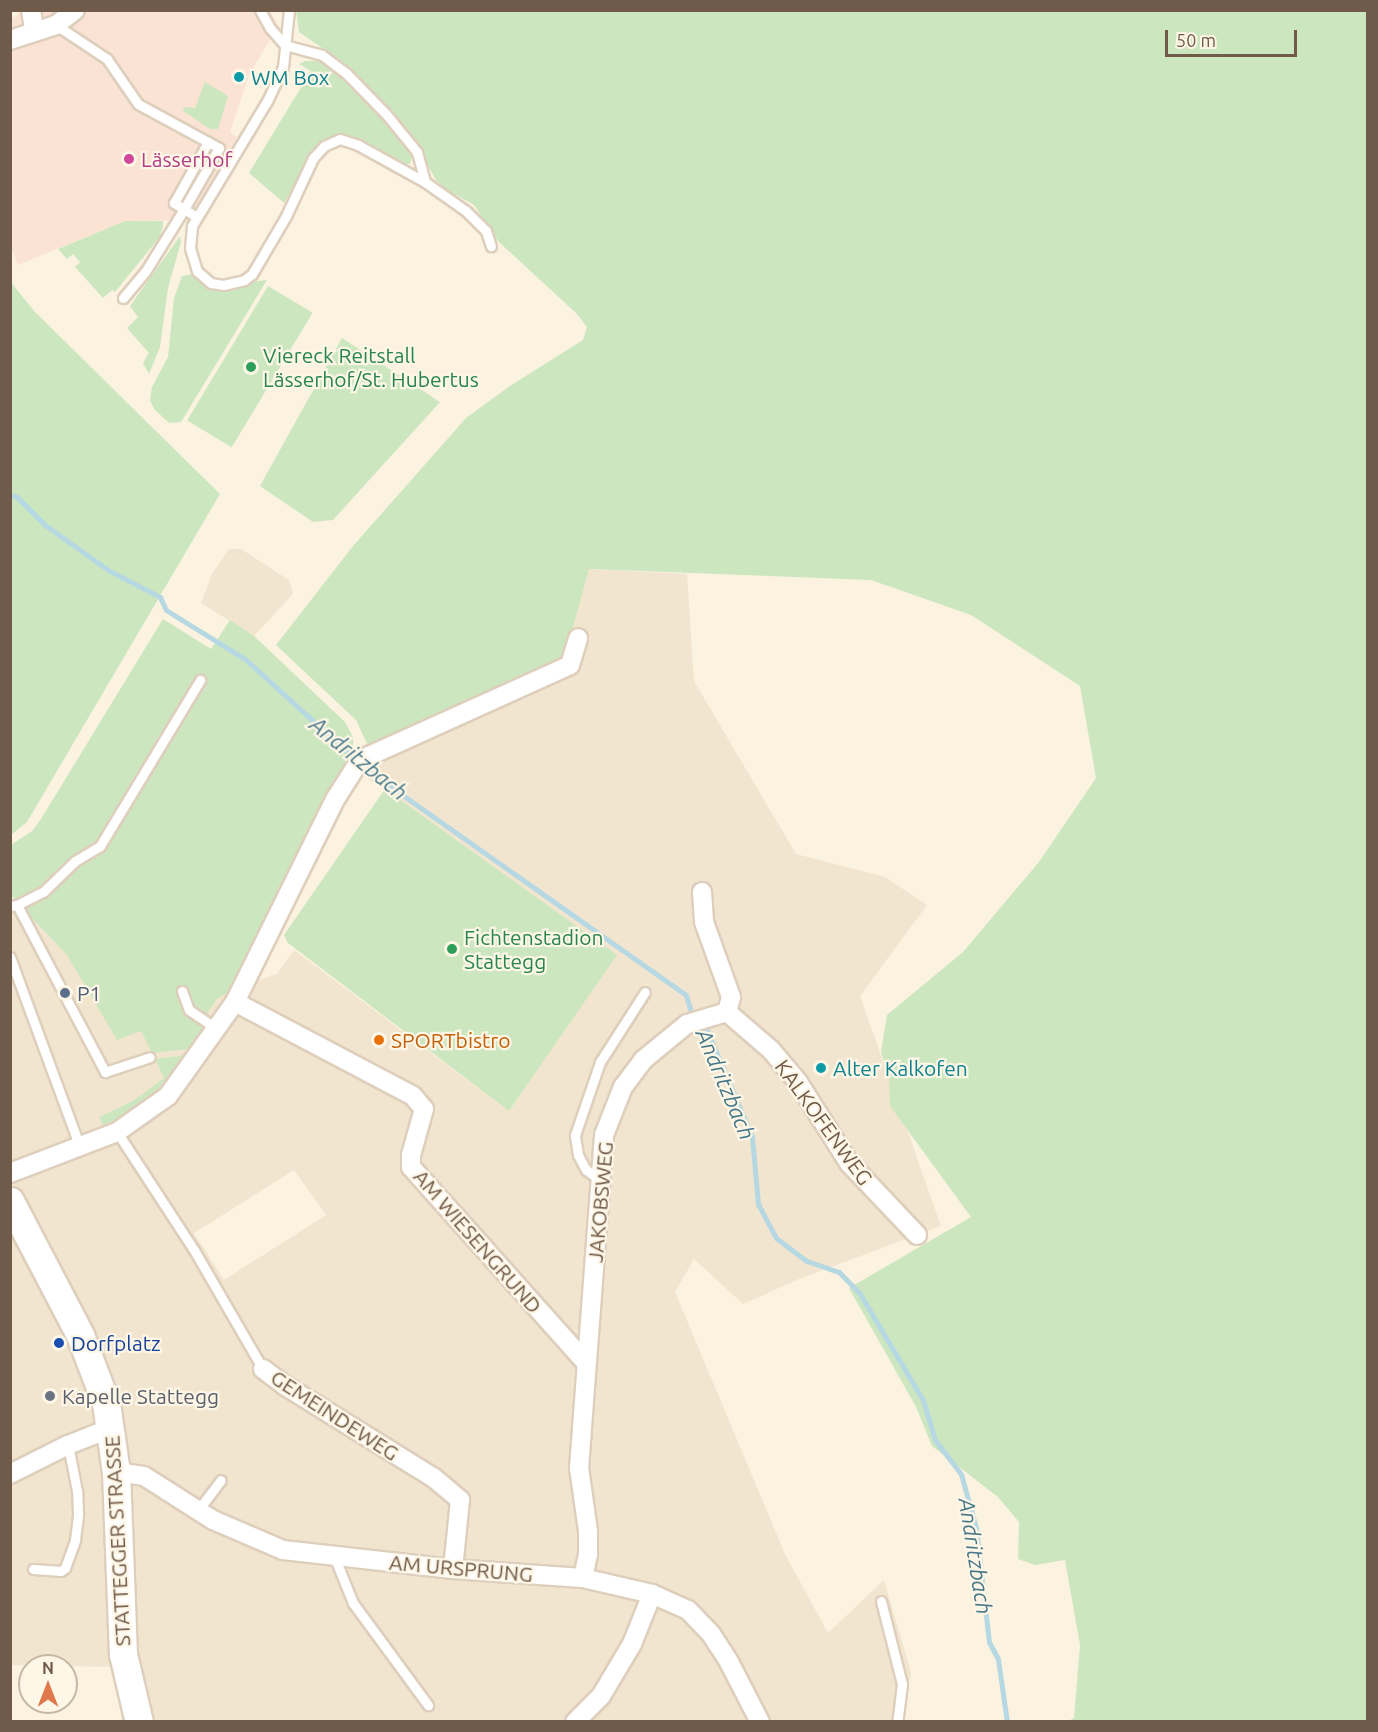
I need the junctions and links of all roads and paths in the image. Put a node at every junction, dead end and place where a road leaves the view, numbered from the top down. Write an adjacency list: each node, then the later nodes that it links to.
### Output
1 (31, 10): 6 (street)
2 (75, 10): 5 (street)
3 (260, 10): 8 (lane)
4 (289, 10): 8 (lane)
5 (56, 25): 6 (street); 9 (lane)
6 (34, 30): 7 (street)
7 (10, 40)
8 (285, 45): 11 (lane); 12 (lane)
9 (208, 142): 10 (lane); 13 (lane)
10 (219, 148): 11 (lane); 13 (lane)
11 (233, 156): 14 (lane)
12 (425, 182): 14 (lane); 15 (lane)
13 (184, 209): 14 (lane); 16 (lane)
14 (197, 217)
15 (491, 246)
16 (123, 298)
17 (578, 638): 24 (street)
18 (200, 680): 20 (lane)
19 (702, 892): 25 (street)
20 (14, 905): 27 (lane)
21 (10, 957): 29 (lane)
22 (182, 991): 26 (lane)
23 (645, 993): 31 (lane)
24 (235, 1002): 26 (street); 34 (street, AM WIESENGRUND)
25 (719, 1013): 31 (street, JAKOBSWEG); 33 (street, KALKOFENWEG)
26 (217, 1029): 28 (street)
27 (150, 1057)
28 (117, 1132): 29 (street); 35 (lane, GEMEINDEWEG)
29 (80, 1146): 30 (street)
30 (10, 1173)
31 (600, 1180): 34 (street, JAKOBSWEG)
32 (10, 1201): 36 (main road, STATTEGGER STRASSE)
33 (917, 1235)
34 (586, 1363): 45 (street, JAKOBSWEG)
35 (263, 1369): 44 (street, GEMEINDEWEG)
36 (111, 1428): 37 (street); 39 (main road, STATTEGGER STRASSE)
37 (68, 1445): 38 (street); 43 (lane)
38 (14, 1468)
39 (116, 1472): 41 (street, AM URSPRUNG); 49 (main road, STATTEGGER STRASSE)
40 (221, 1480): 41 (lane)
41 (199, 1509): 42 (street, AM URSPRUNG)
42 (334, 1556): 44 (street, AM URSPRUNG); 48 (lane)
43 (33, 1569)
44 (453, 1569): 45 (street, AM URSPRUNG)
45 (583, 1578): 46 (street, AM URSPRUNG)
46 (652, 1594): 50 (street); 51 (street, AM URSPRUNG)
47 (881, 1601): 52 (lane)
48 (428, 1705)
49 (139, 1722)
50 (575, 1722)
51 (760, 1722)
52 (897, 1722)

